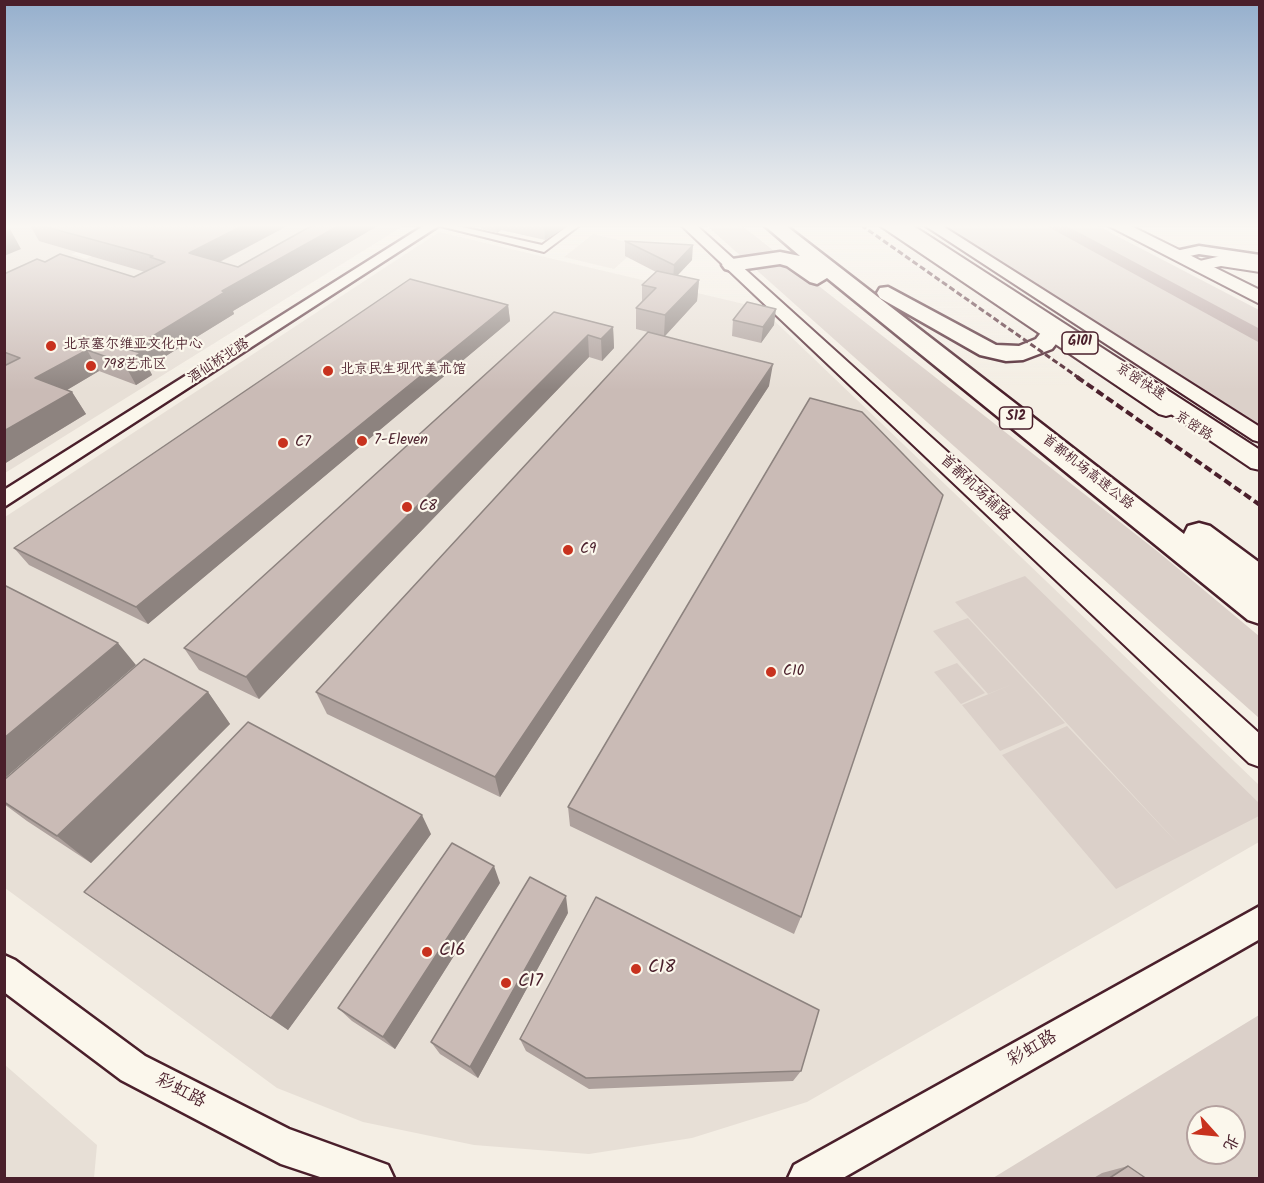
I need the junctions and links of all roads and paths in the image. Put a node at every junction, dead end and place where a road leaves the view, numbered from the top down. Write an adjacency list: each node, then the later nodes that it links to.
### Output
1 (335, 280): 20 (street, 酒仙桥北路)
2 (348, 280): 21 (street, 酒仙桥北路)
3 (748, 280): 24 (main road, 首都机场辅路)
4 (818, 280): 17 (highway)
5 (843, 280): 17 (highway, 首都机场高速公路 / S12)
6 (865, 280): 22 (highway, 首都机场高速公路 / S12)
7 (866, 280): 14 (highway)
8 (969, 280): 14 (main road, 京密路 / G101)
9 (984, 280): 18 (highway, 京密快速 / G101)
10 (1006, 280): 16 (highway, 京密快速 / G101)
11 (1017, 280): 15 (main road, 京密路 / G101)
12 (1232, 280): 13 (main road)
13 (1260, 298)
14 (1051, 335): 19 (main road, 京密路 / G101)
15 (1260, 436)
16 (1260, 442)
17 (1069, 459): 23 (highway, 首都机场高速公路 / S12)
18 (1260, 462)
19 (1260, 470)
20 (4, 488)
21 (4, 500)
22 (1260, 580)
23 (1260, 611)
24 (1260, 754)
25 (1260, 921): 28 (street, 彩虹路)
26 (4, 971): 27 (street, 彩虹路)
27 (375, 1179)
28 (807, 1179)

